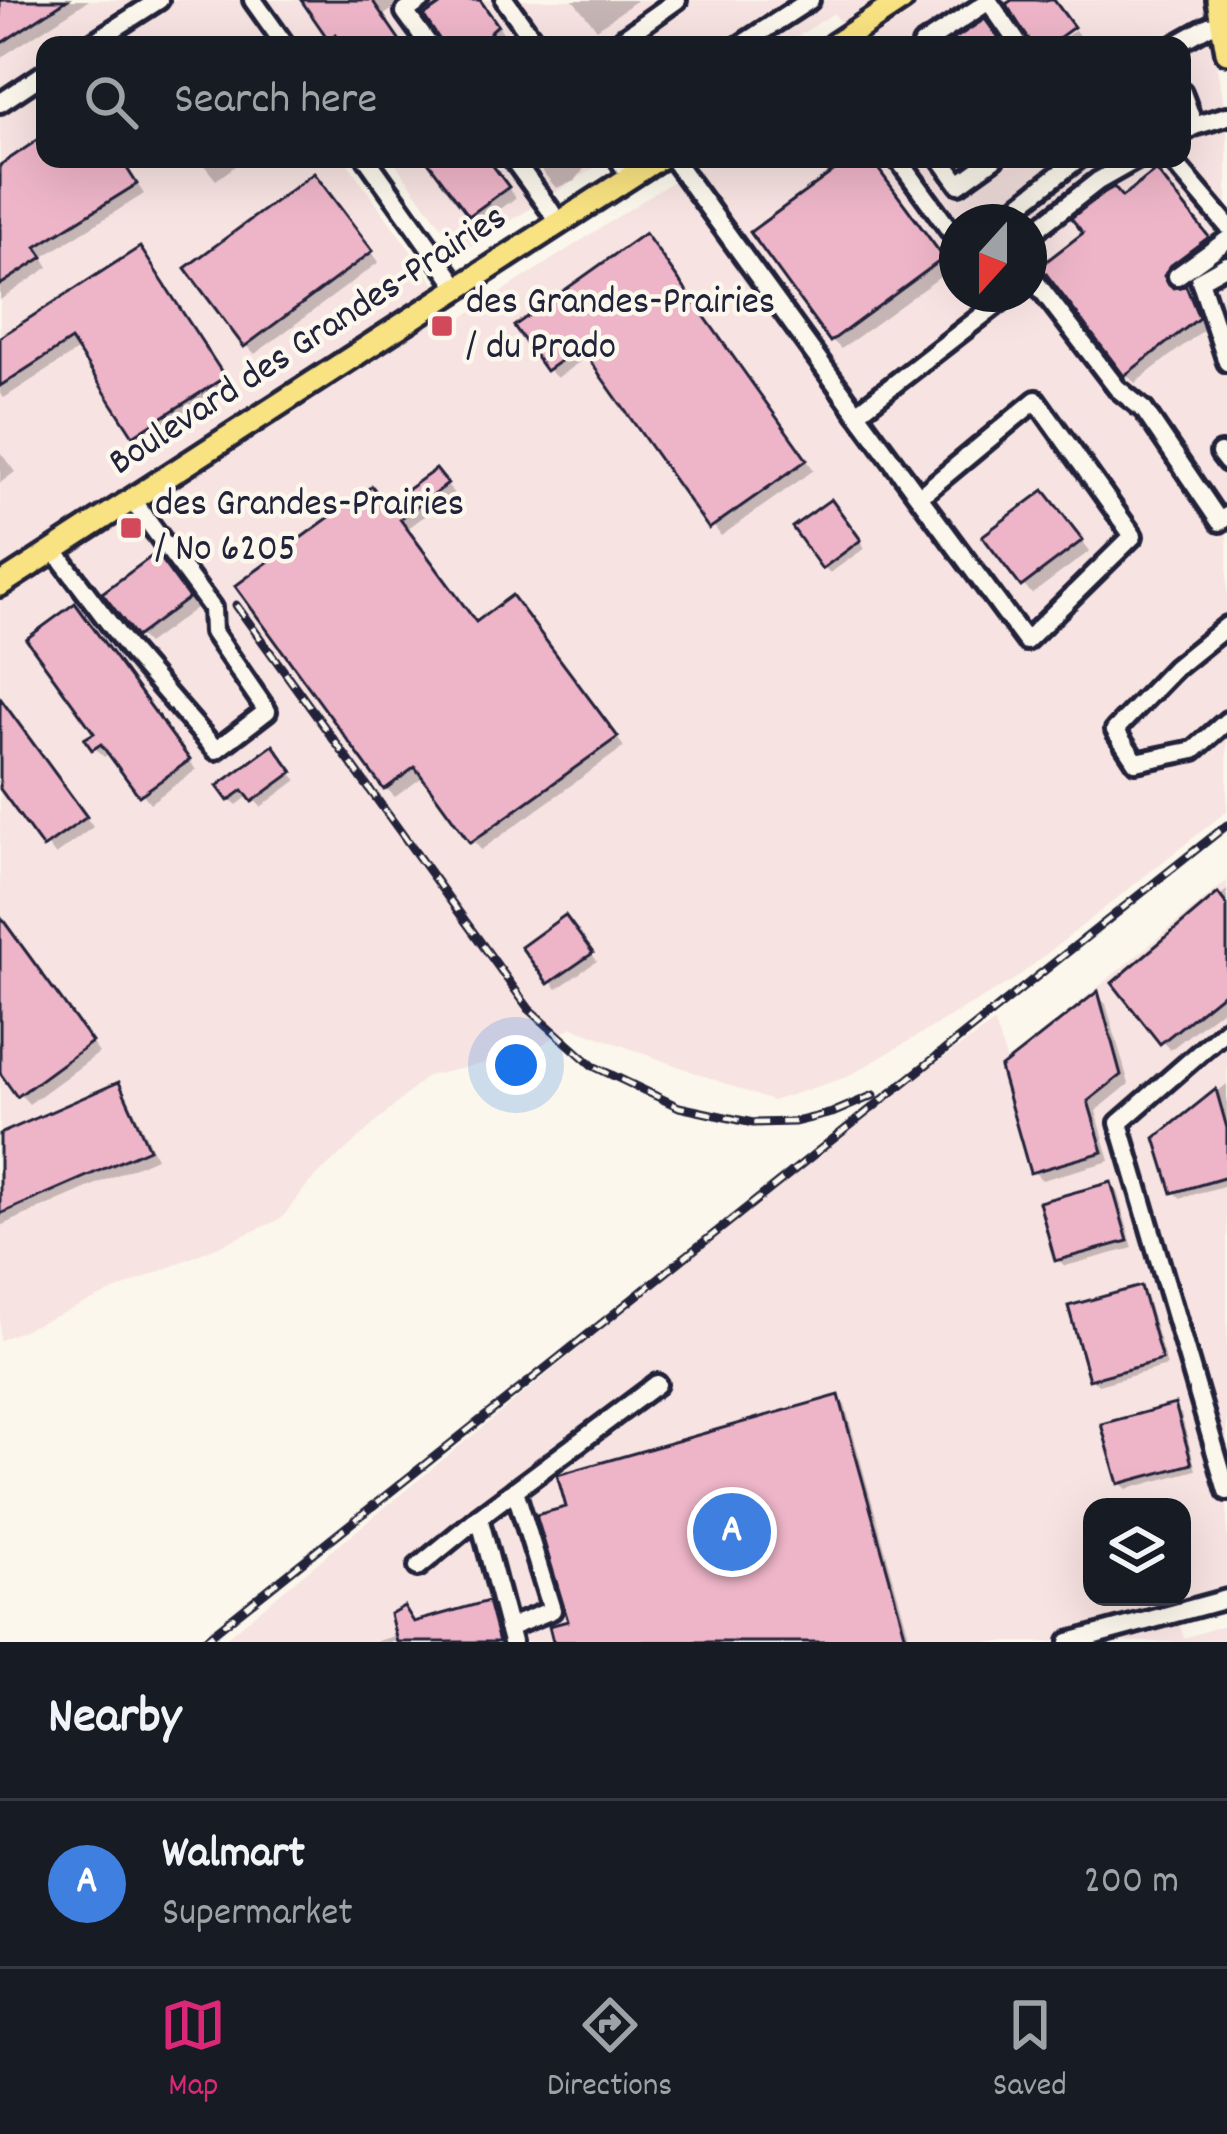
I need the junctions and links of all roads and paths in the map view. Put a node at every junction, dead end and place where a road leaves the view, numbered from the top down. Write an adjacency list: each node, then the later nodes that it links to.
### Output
1 (159, 0): 11 (street)
2 (253, 0): 12 (street)
3 (422, 0): 13 (street)
4 (505, 0): 14 (street)
5 (677, 0): 15 (street)
6 (810, 0): 16 (street)
7 (902, 0): 17 (main road)
8 (988, 0): 18 (street); 19 (street)
9 (1218, 0): 10 (main road)
10 (1221, 24): 20 (street); 21 (main road)
11 (103, 36)
12 (279, 36)
13 (422, 36)
14 (531, 36)
15 (627, 36)
16 (755, 36)
17 (855, 36)
18 (935, 36)
19 (1013, 36)
20 (1191, 36)
21 (1227, 52)
22 (36, 80): 23 (street)
23 (0, 103)
24 (1227, 116): 25 (street)
25 (1191, 129)
26 (373, 168): 43 (street)
27 (520, 168): 39 (street)
28 (624, 168): 39 (main road, Boulevard des Grandes-Prairies)
29 (679, 168): 47 (street)
30 (905, 168): 37 (street)
31 (947, 168): 32 (street)
32 (981, 168)
33 (1067, 168): 36 (street)
34 (1121, 168): 38 (street)
35 (1177, 168): 40 (street)
36 (1021, 204)
37 (939, 215)
38 (1047, 221)
39 (559, 222): 43 (main road, Boulevard des Grandes-Prairies)
40 (1226, 239): 42 (street)
41 (1227, 266): 46 (street)
42 (1177, 276)
43 (458, 287): 49 (main road, Boulevard des Grandes-Prairies)
44 (1047, 297): 50 (street)
45 (987, 312): 47 (street)
46 (1227, 362)
47 (856, 413): 48 (street)
48 (919, 497): 48 (street)
49 (132, 500): 51 (main road, Boulevard des Grandes-Prairies); 51 (street)
50 (1225, 523)
51 (54, 550): 52 (main road, Boulevard des Grandes-Prairies)
52 (0, 585)
53 (1227, 626): 54 (street)
54 (1227, 721)
55 (1227, 1029): 58 (street)
56 (657, 1384): 57 (street)
57 (515, 1490): 59 (street); 62 (street)
58 (1227, 1491)
59 (479, 1517): 60 (street); 62 (street)
60 (418, 1567)
61 (1227, 1599): 63 (street)
62 (510, 1635)
63 (1069, 1642)

